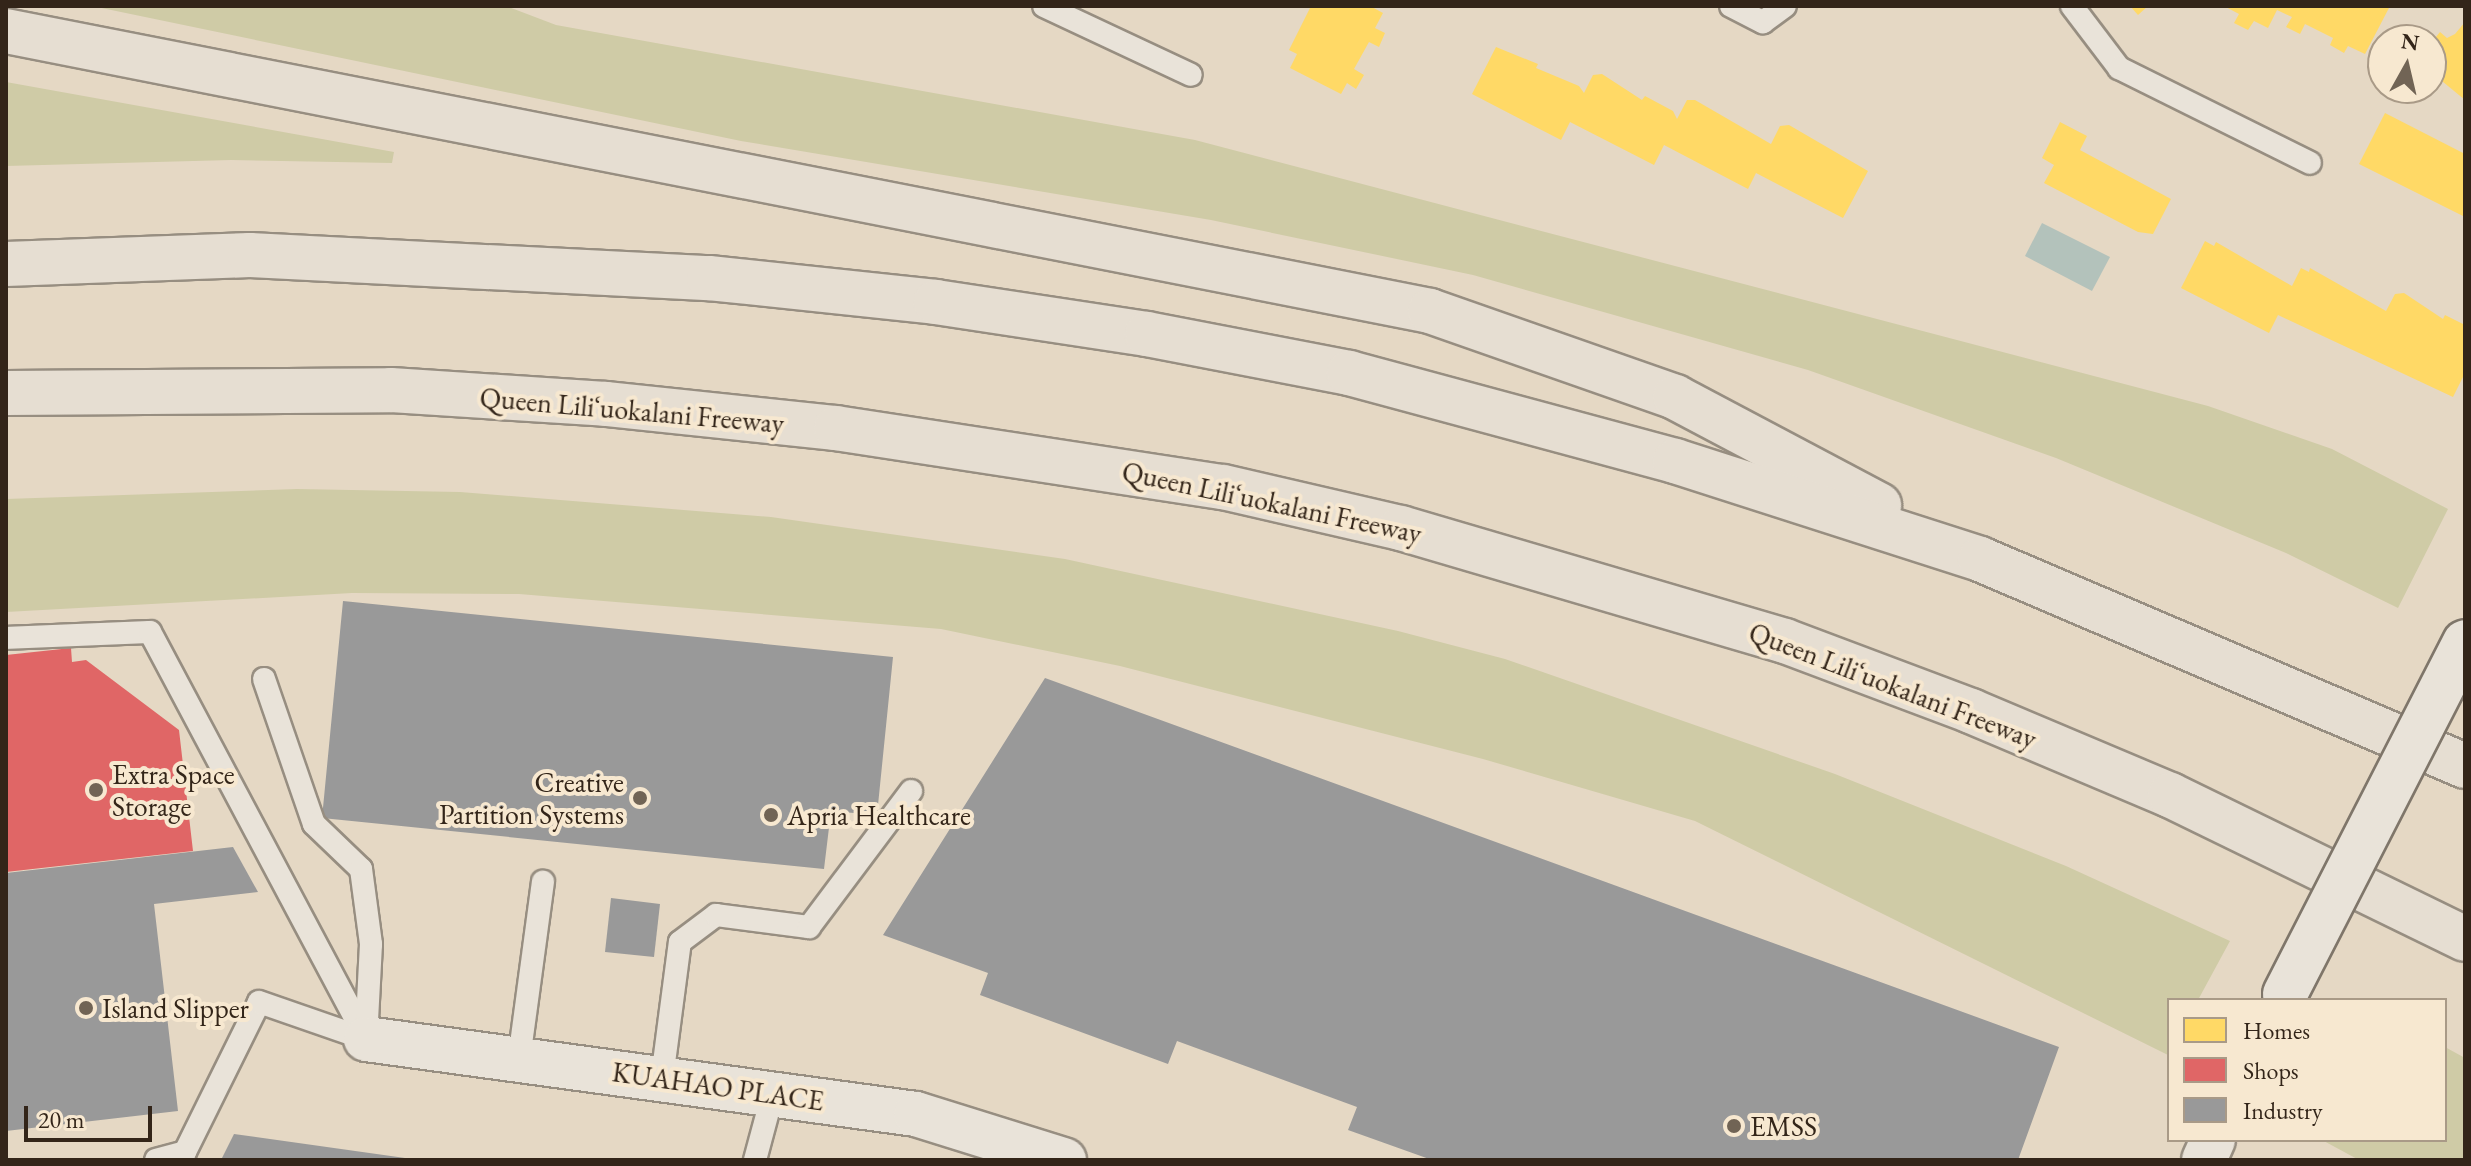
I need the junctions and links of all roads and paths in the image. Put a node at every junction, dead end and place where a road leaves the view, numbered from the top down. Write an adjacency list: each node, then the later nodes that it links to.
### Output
1 (1044, 6): 6 (lane)
2 (1731, 6): 3 (lane)
3 (1785, 6)
4 (2072, 6): 7 (lane)
5 (6, 31): 10 (highway)
6 (1191, 75)
7 (2310, 163)
8 (6, 264): 10 (highway)
9 (9, 393): 17 (highway, Queen Liliʻuokalani Freeway)
10 (1980, 559): 14 (highway)
11 (6, 638): 19 (lane)
12 (2465, 642): 18 (street, bridge)
13 (264, 679): 19 (lane)
14 (2465, 766)
15 (911, 791): 21 (lane)
16 (543, 882): 20 (lane)
17 (2465, 939)
18 (2284, 997)
19 (366, 1039): 20 (street, KUAHAO PLACE); 23 (lane)
20 (519, 1059): 21 (street, KUAHAO PLACE)
21 (662, 1078): 22 (street, KUAHAO PLACE)
22 (773, 1093): 24 (lane); 25 (street, KUAHAO PLACE)
23 (156, 1160)
24 (755, 1160)
25 (1064, 1160)

